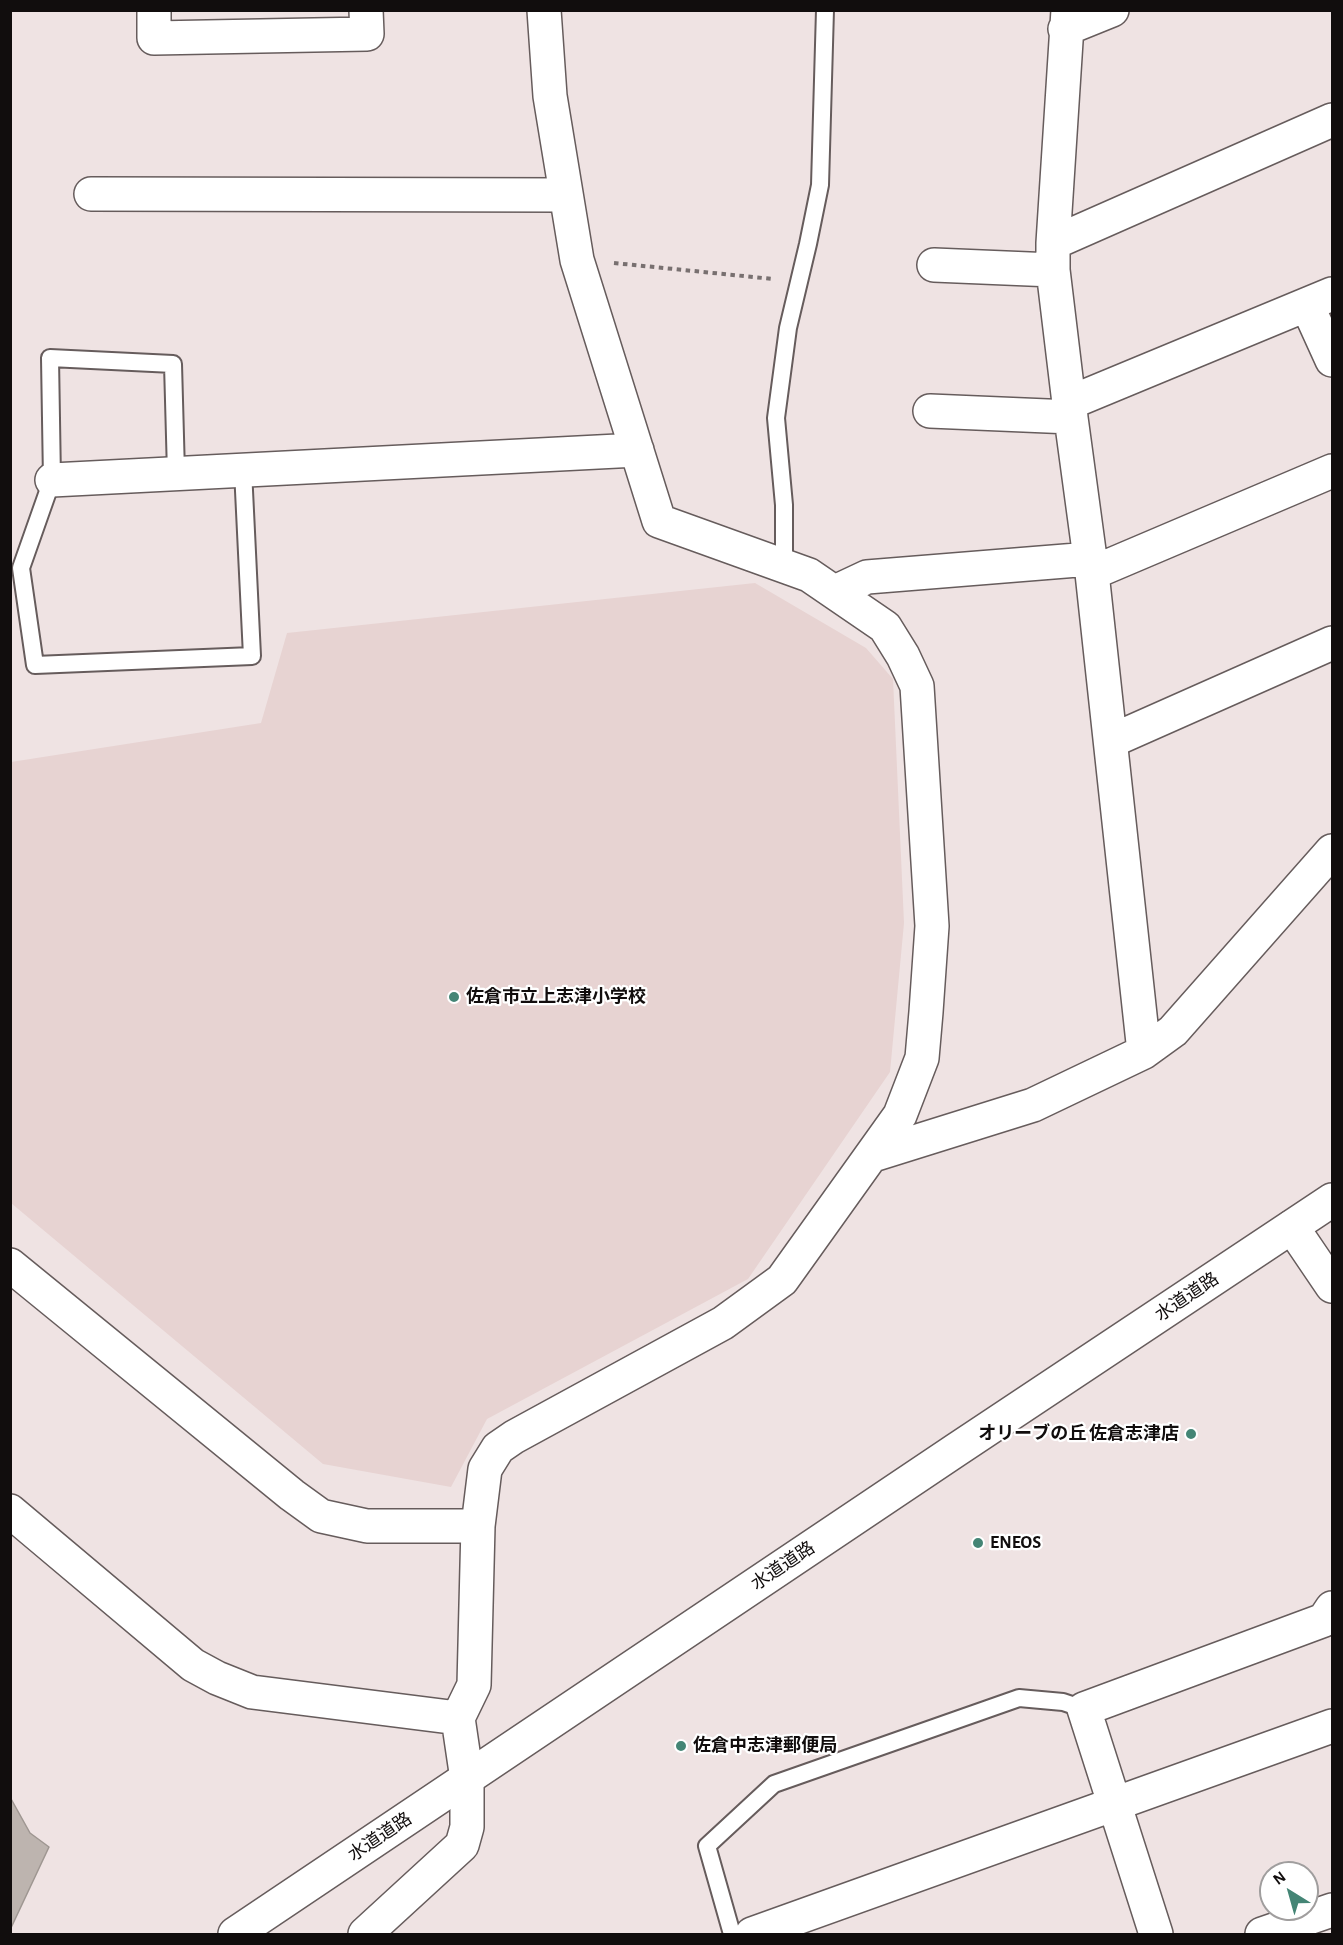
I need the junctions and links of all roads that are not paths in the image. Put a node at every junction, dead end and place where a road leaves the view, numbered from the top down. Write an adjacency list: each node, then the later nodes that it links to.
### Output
1 (154, 10): 2 (street)
2 (366, 10)
3 (544, 10): 9 (street)
4 (825, 10): 21 (lane)
5 (1112, 10): 6 (street)
6 (1066, 20): 10 (street)
7 (1332, 120): 10 (street)
8 (91, 194): 9 (street)
9 (567, 195): 16 (street)
10 (1053, 257): 11 (street); 14 (street)
11 (934, 265)
12 (1320, 299): 13 (street); 14 (street)
13 (1332, 360)
14 (1070, 410): 15 (street); 22 (street)
15 (930, 411)
16 (637, 450): 17 (street); 21 (street)
17 (243, 470): 19 (street); 20 (lane)
18 (1332, 471): 22 (street)
19 (176, 473): 20 (street); 20 (lane)
20 (52, 480)
21 (784, 566): 23 (street)
22 (1091, 566): 23 (street); 25 (street)
23 (835, 592): 28 (street)
24 (1332, 643): 25 (street)
25 (1111, 741): 27 (street)
26 (1332, 851): 27 (street)
27 (1144, 1052): 28 (street)
28 (873, 1155): 34 (street)
29 (1332, 1200): 30 (street, 水道道路)
30 (1292, 1227): 32 (street); 39 (street, 水道道路)
31 (10, 1265): 34 (street)
32 (1332, 1286)
33 (10, 1511): 37 (street)
34 (478, 1526): 37 (street)
35 (1332, 1608): 36 (street)
36 (1084, 1709): 40 (street); 44 (lane)
37 (458, 1718): 39 (street)
38 (1332, 1726): 40 (street)
39 (467, 1779): 42 (street, 水道道路); 43 (street)
40 (1114, 1804): 45 (street); 46 (street)
41 (1332, 1910): 47 (street)
42 (235, 1935)
43 (365, 1935)
44 (732, 1935)
45 (752, 1935)
46 (1156, 1935)
47 (1262, 1935)

